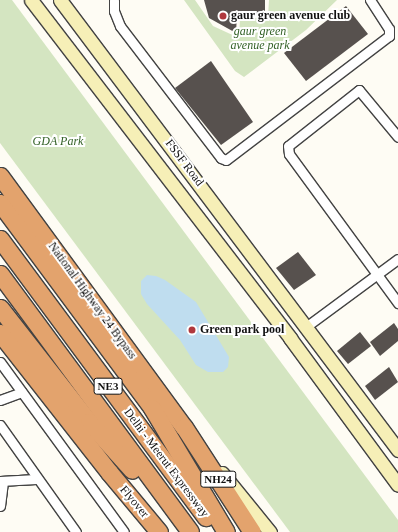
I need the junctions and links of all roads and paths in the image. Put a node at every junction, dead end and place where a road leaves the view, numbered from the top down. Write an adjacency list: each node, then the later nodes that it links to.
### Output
1 (31, 0): 27 (street)
2 (60, 0): 15 (street, FSSF Road)
3 (114, 0): 4 (street)
4 (370, 0)
5 (398, 137): 12 (street)
6 (0, 176): 8 (highway, National Highway 24 Bypass)
7 (0, 203): 8 (highway)
8 (19, 215): 21 (highway, National Highway 24 Bypass); 35 (highway)
9 (0, 239): 34 (highway, Delhi - Meerut Expressway / NE3)
10 (398, 259): 12 (street)
11 (0, 274): 33 (highway, Delhi - Meerut Expressway / NE3)
12 (377, 274): 13 (street); 15 (street)
13 (398, 303)
14 (0, 308): 33 (highway)
15 (307, 326): 23 (street, FSSF Road)
16 (0, 332): 24 (highway, Flyover)
17 (0, 362): 18 (street)
18 (22, 392): 19 (street); 30 (street)
19 (0, 400)
20 (0, 425): 22 (street)
21 (184, 427): 36 (highway, NH24); 37 (street)
22 (3, 436): 25 (street)
23 (398, 450)
24 (109, 472): 31 (street); 32 (highway, Flyover)
25 (36, 479): 26 (street); 29 (street)
26 (2, 481): 28 (street)
27 (398, 486)
28 (0, 506)
29 (76, 532)
30 (124, 532)
31 (149, 532)
32 (159, 532)
33 (189, 532)
34 (218, 532)
35 (226, 532)
36 (252, 532)
37 (270, 532)

